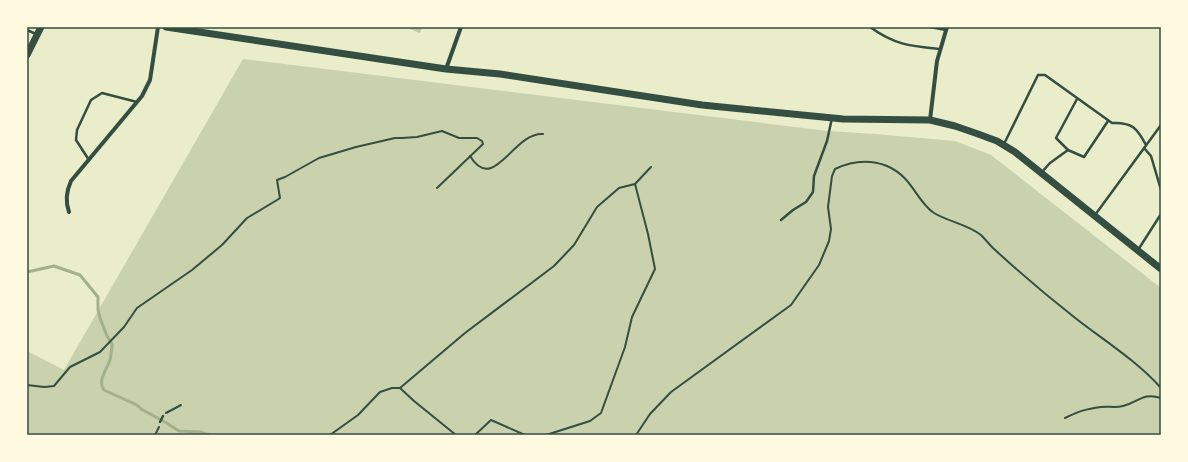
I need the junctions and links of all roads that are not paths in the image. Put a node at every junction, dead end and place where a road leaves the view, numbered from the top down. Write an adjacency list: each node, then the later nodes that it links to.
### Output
1 (41, 27): 10 (street)
2 (158, 27): 15 (street)
3 (166, 27): 7 (street)
4 (461, 27): 13 (street)
5 (870, 27): 11 (lane)
6 (930, 27): 8 (lane)
7 (179, 28): 13 (street)
8 (947, 29): 11 (street)
9 (27, 30): 10 (lane)
10 (37, 34): 12 (street)
11 (941, 49): 17 (street)
12 (27, 55)
13 (446, 69): 16 (street)
14 (1077, 99): 18 (lane); 20 (lane); 22 (lane)
15 (138, 102): 23 (street); 23 (lane)
16 (832, 118): 17 (street); 29 (lane)
17 (930, 120): 20 (street)
18 (1108, 121): 21 (lane); 22 (lane)
19 (1161, 125): 21 (lane)
20 (1004, 146): 24 (street)
21 (1145, 146): 25 (lane); 28 (lane)
22 (1068, 150): 24 (lane)
23 (89, 160): 26 (street)
24 (1041, 173): 28 (street)
25 (1161, 190)
26 (69, 212)
27 (1161, 214): 30 (lane)
28 (1095, 216): 30 (street)
29 (781, 220)
30 (1138, 250): 31 (street)
31 (1161, 269)
32 (163, 416): 33 (lane)
33 (160, 422)

